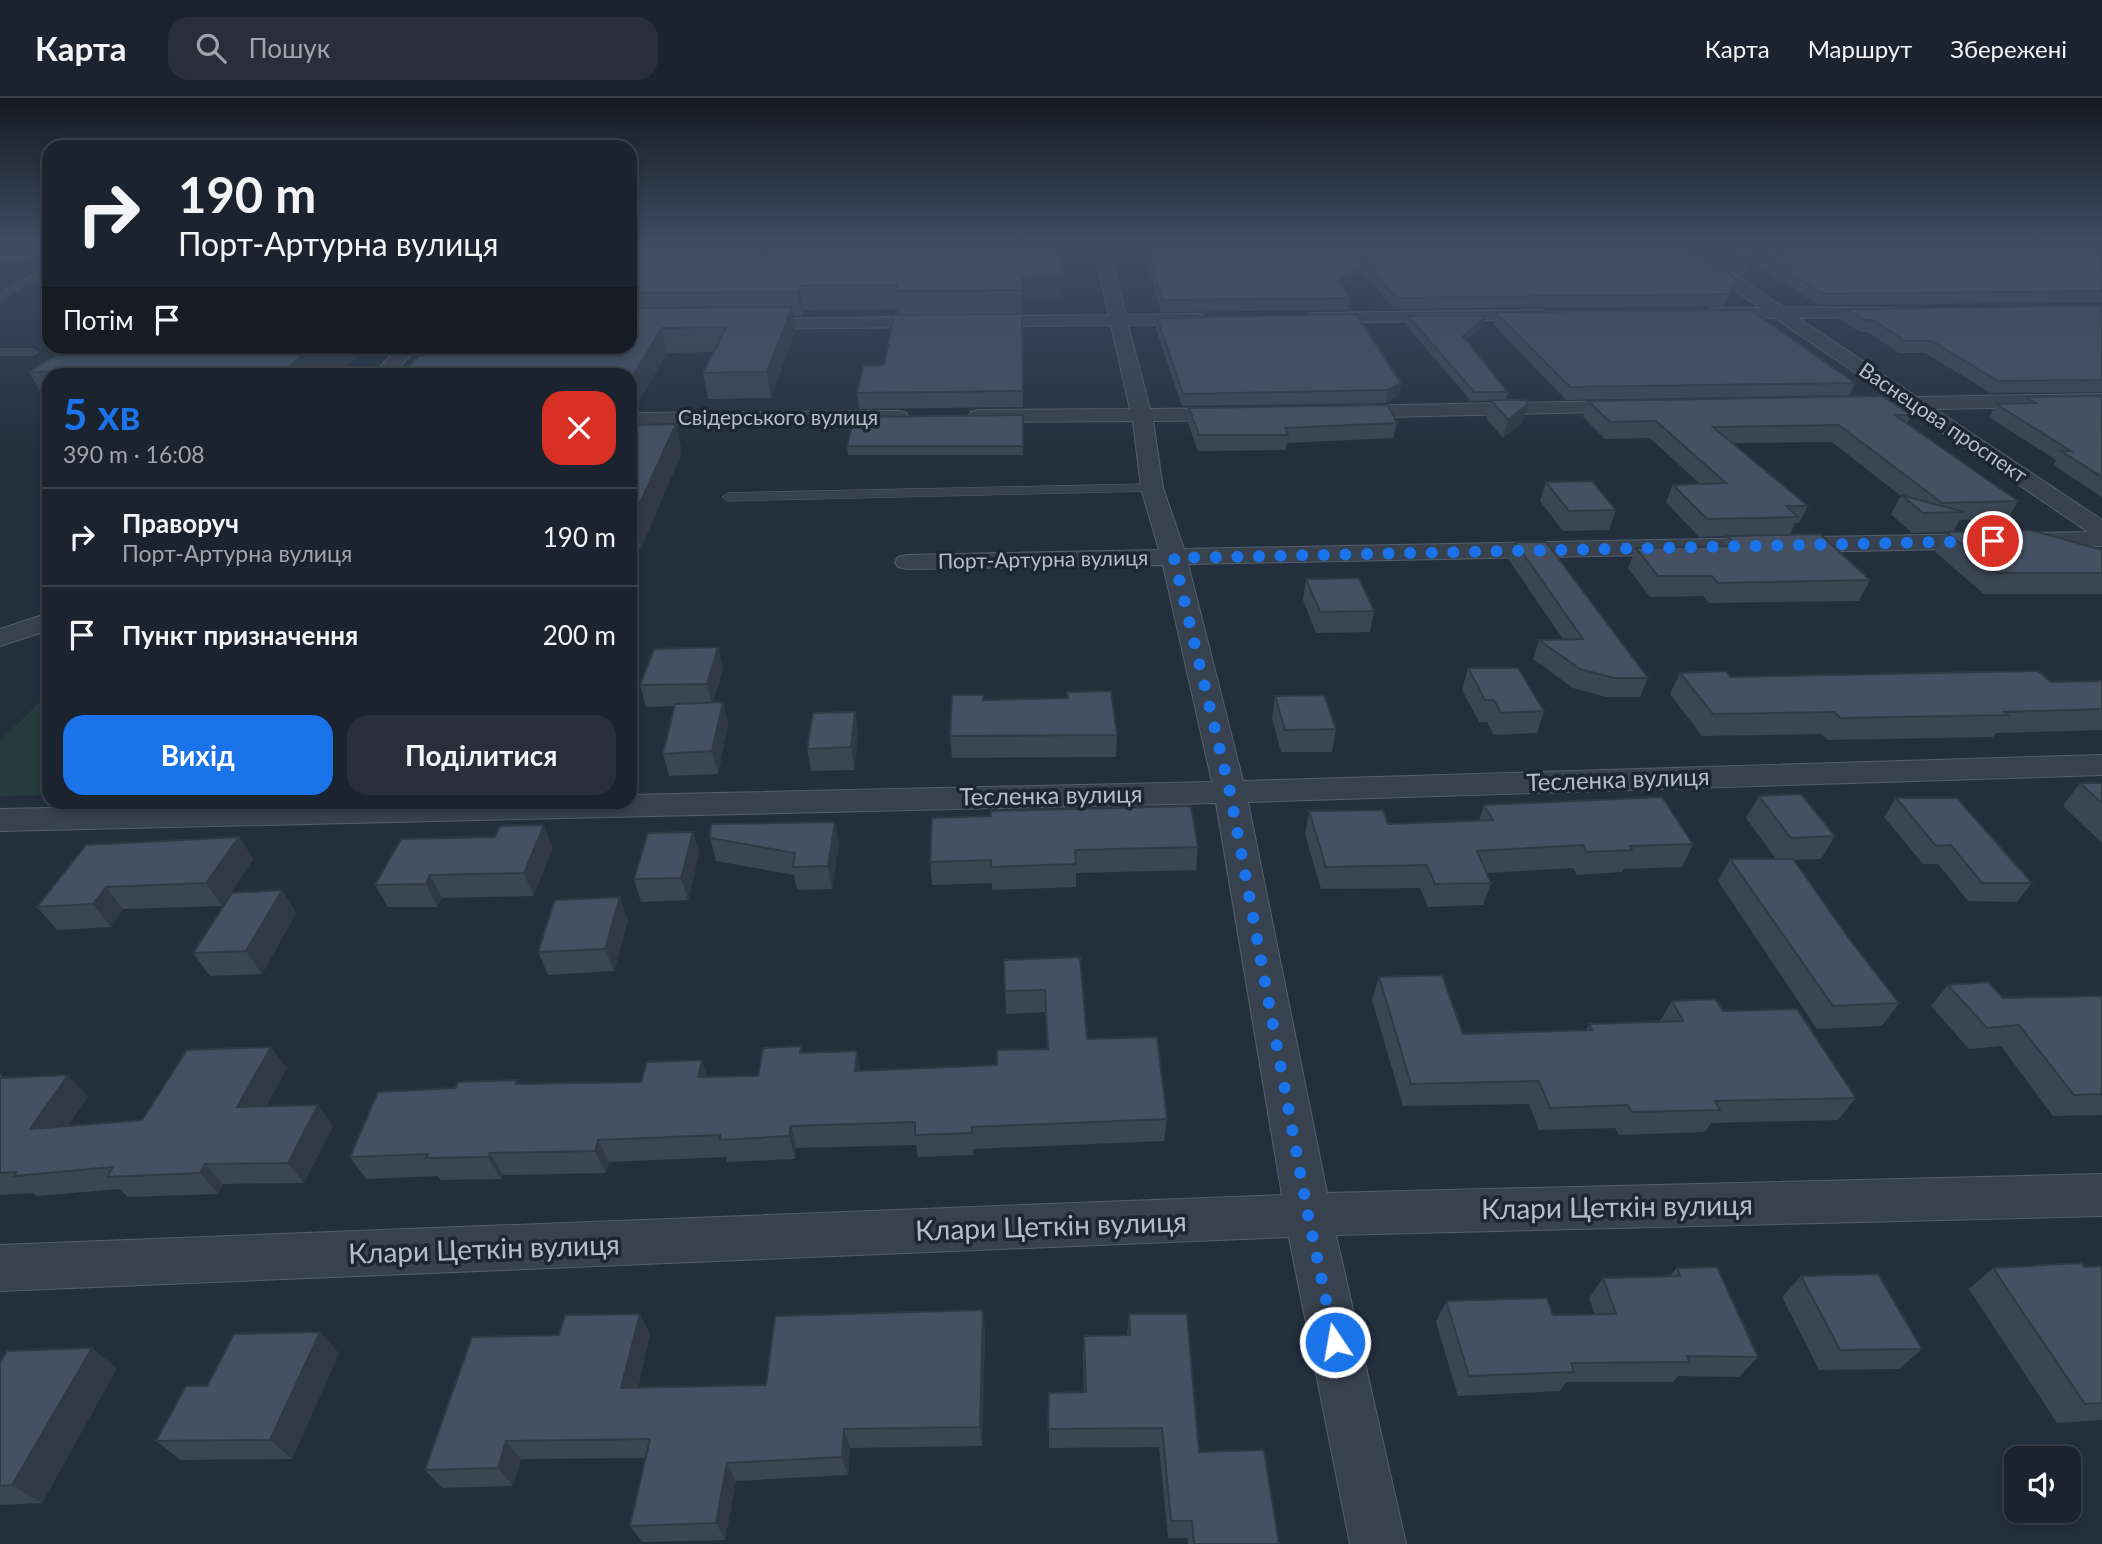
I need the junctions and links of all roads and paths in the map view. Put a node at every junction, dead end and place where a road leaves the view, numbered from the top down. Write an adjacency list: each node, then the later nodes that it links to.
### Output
1 (1117, 312): 8 (street)
2 (1848, 312): 3 (street)
3 (1778, 313): 4 (street); 15 (street, Васнецова проспект)
4 (1696, 314)
5 (1558, 315): 7 (street)
6 (1215, 318): 8 (street)
7 (1297, 318)
8 (1119, 320): 9 (street); 20 (street)
9 (728, 324)
10 (0, 352): 11 (lane)
11 (33, 352)
12 (403, 354): 13 (street)
13 (388, 368)
14 (2102, 400): 15 (street)
15 (1912, 402): 16 (street); 26 (street, Васнецова проспект)
16 (1828, 404)
17 (1646, 407): 18 (street)
18 (1324, 412)
19 (1254, 413): 20 (street)
20 (1142, 415): 21 (street); 24 (street)
21 (962, 416)
22 (921, 417): 23 (street, Свідерського вулиця)
23 (637, 419)
24 (1152, 488): 25 (lane); 28 (street)
25 (728, 496)
26 (2102, 531)
27 (2102, 538): 28 (street, Порт-Артурна вулиця)
28 (1174, 558): 29 (street, Порт-Артурна вулиця); 33 (street)
29 (907, 562)
30 (42, 623): 31 (street)
31 (0, 638)
32 (2102, 765): 33 (street, Тесленка вулиця)
33 (1230, 792): 34 (street, Тесленка вулиця); 38 (street)
34 (637, 805)
35 (483, 809): 36 (street, Тесленка вулиця)
36 (0, 820)
37 (2102, 1195): 38 (street, Клари Цеткін вулиця)
38 (1308, 1215): 39 (street, Клари Цеткін вулиця); 40 (street)
39 (0, 1268)
40 (1378, 1544)

